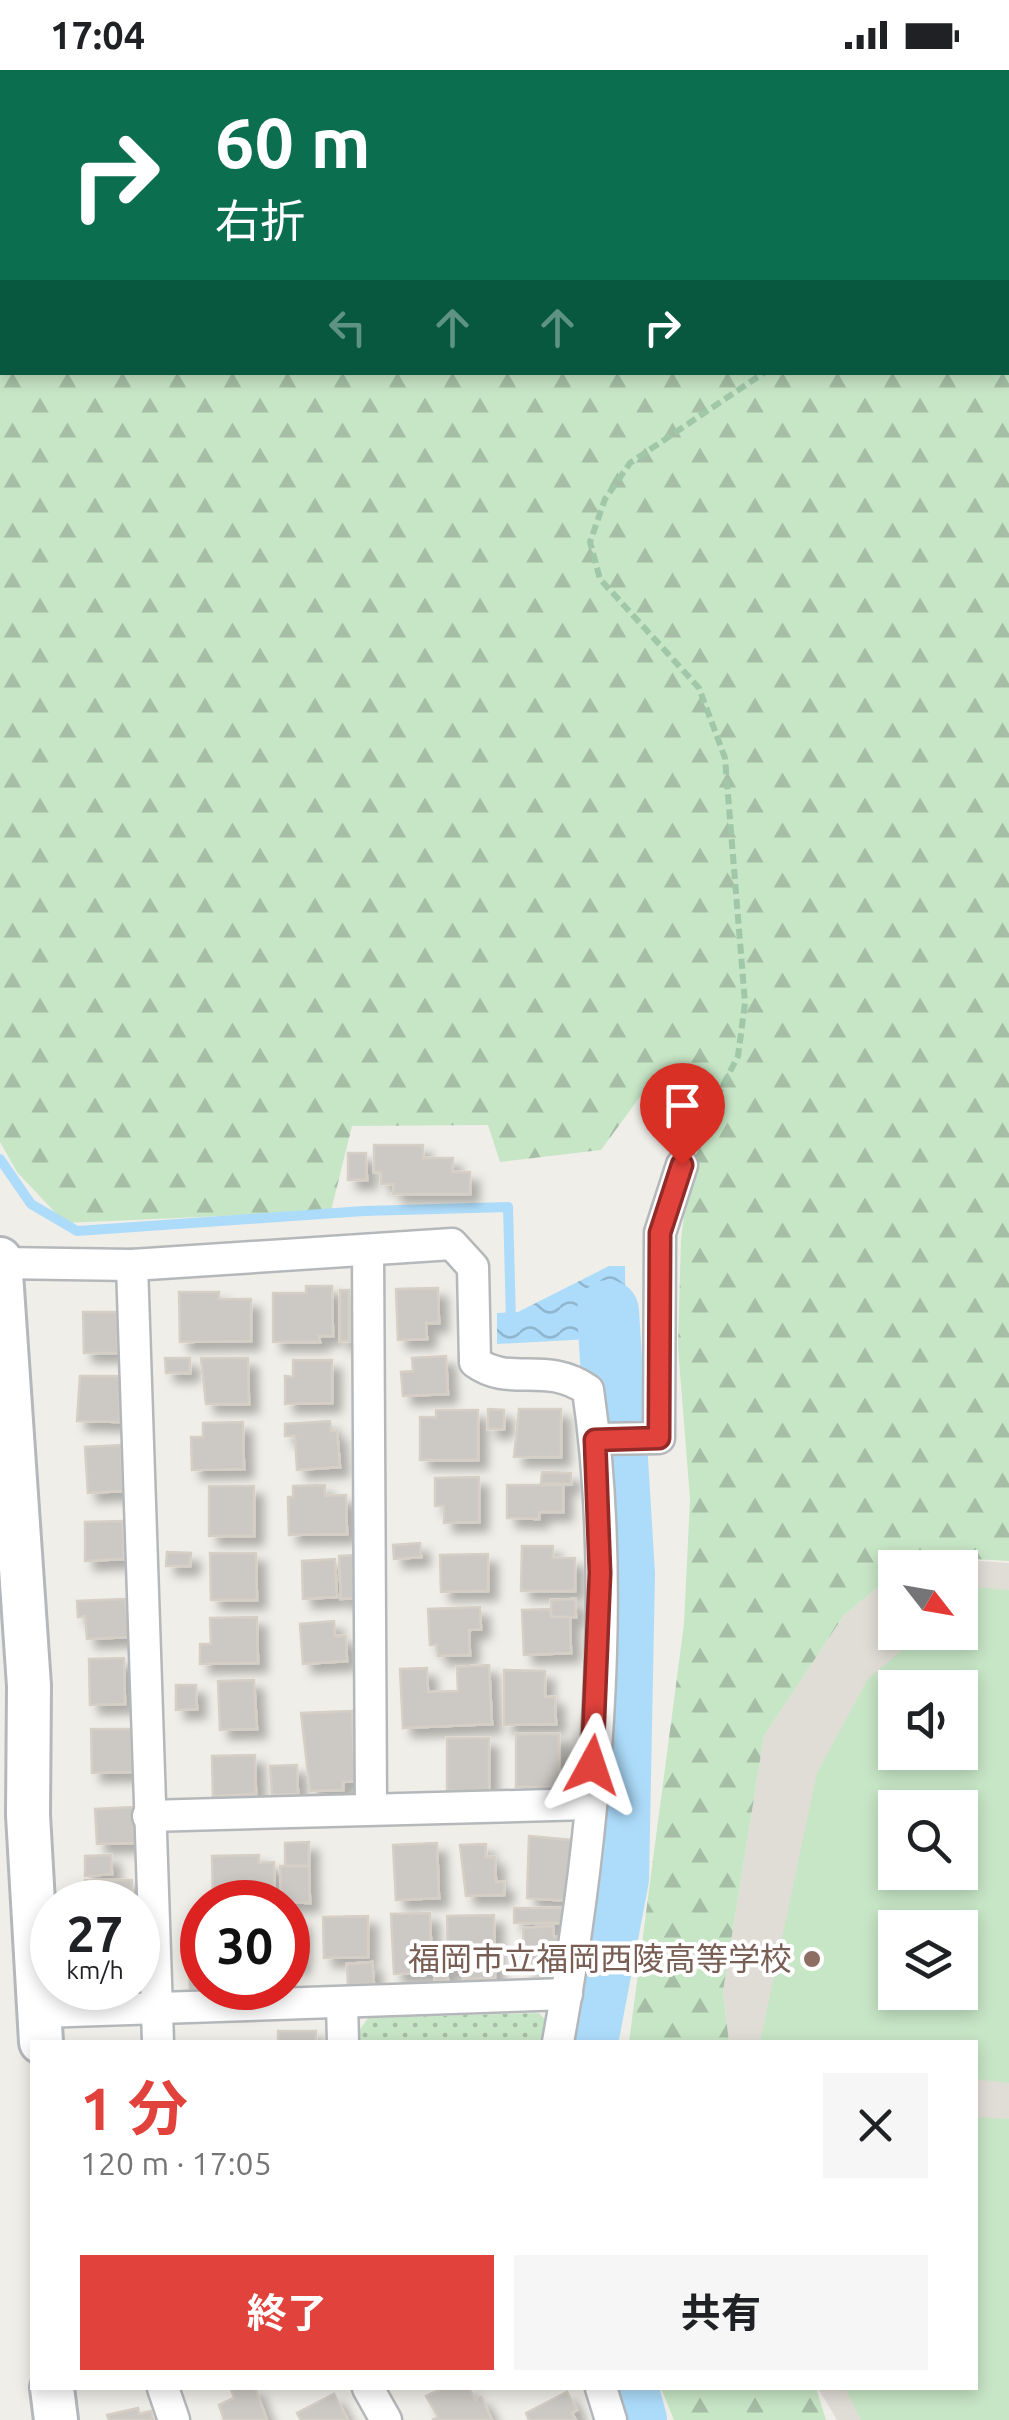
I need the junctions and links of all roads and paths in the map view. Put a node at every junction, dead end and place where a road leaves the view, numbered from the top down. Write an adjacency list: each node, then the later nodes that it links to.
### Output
1 (761, 375): 2 (path)
2 (682, 1165): 6 (street)
3 (368, 1251): 5 (street); 6 (street); 9 (street)
4 (1, 1261): 5 (street); 7 (street)
5 (132, 1265): 11 (street)
6 (595, 1440): 8 (street)
7 (14, 1687): 10 (street)
8 (588, 1804): 9 (street); 13 (street)
9 (371, 1808): 11 (street)
10 (14, 1816): 18 (street)
11 (148, 1816): 12 (street)
12 (151, 1880)
13 (567, 1994): 14 (street); 21 (street)
14 (342, 2002): 15 (street); 20 (street)
15 (160, 2008)
16 (146, 2010): 18 (street)
17 (158, 2010): 19 (street)
18 (41, 2027)
19 (158, 2040)
20 (343, 2040)
21 (558, 2040)
22 (52, 2390): 26 (street)
23 (164, 2390): 27 (street)
24 (369, 2390): 28 (street)
25 (602, 2390): 29 (street)
26 (56, 2420)
27 (174, 2420)
28 (386, 2420)
29 (611, 2420)

